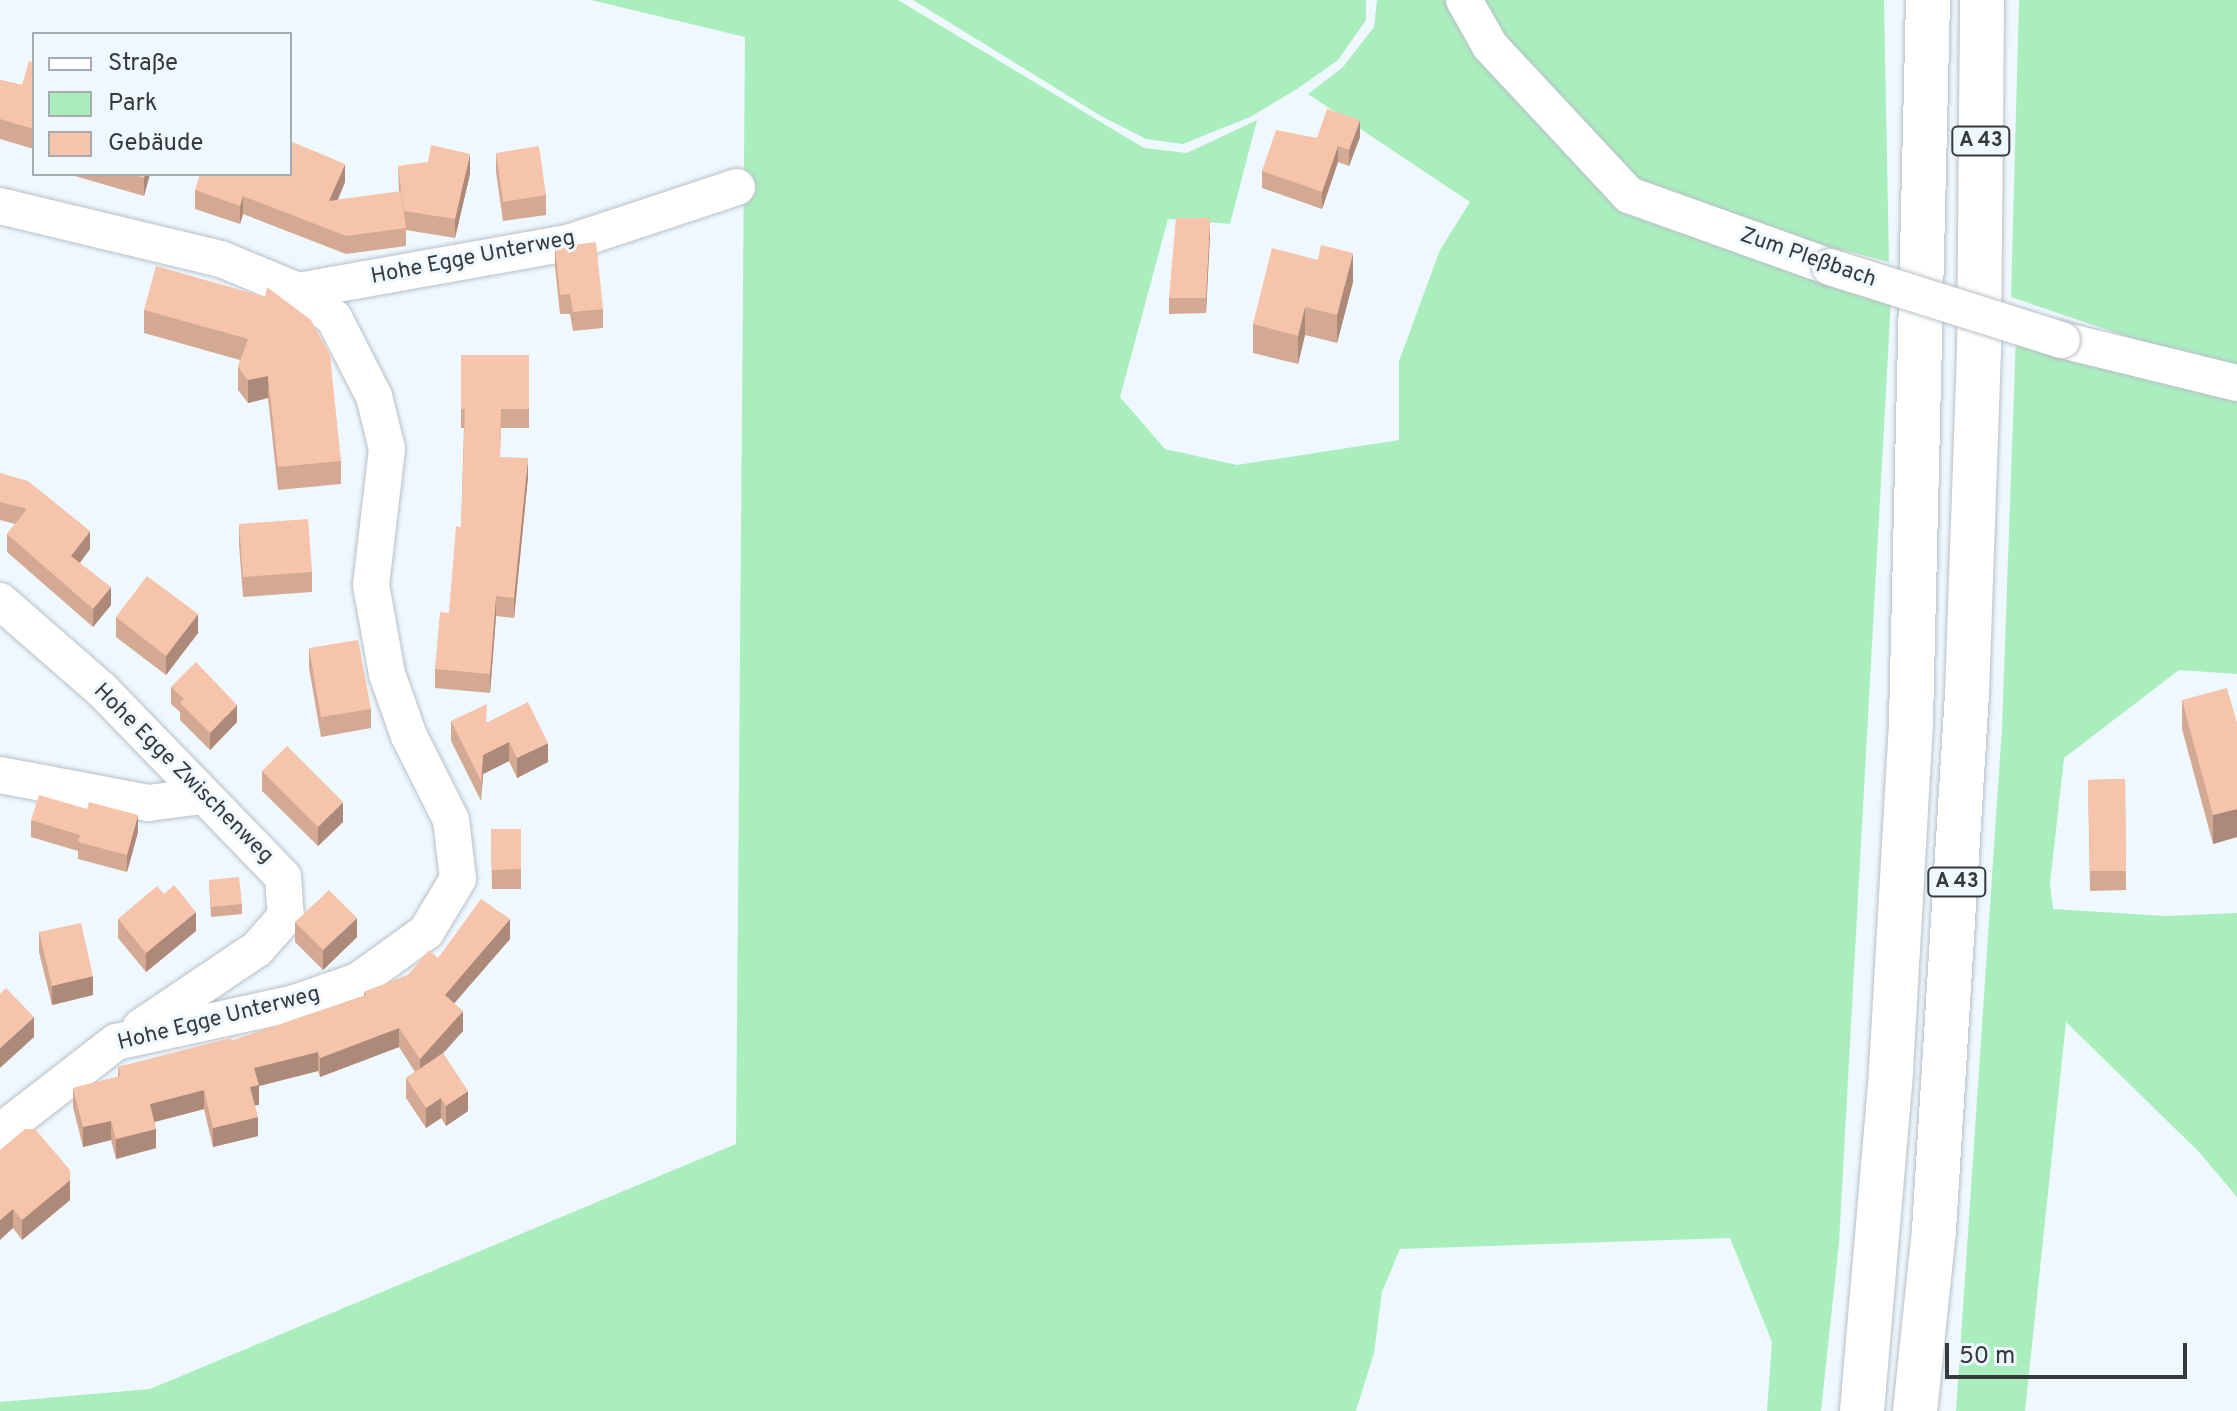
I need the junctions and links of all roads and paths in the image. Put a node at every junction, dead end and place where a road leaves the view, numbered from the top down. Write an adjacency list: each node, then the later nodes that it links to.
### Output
1 (1464, 0): 7 (street, Zum Pleßbach, bridge)
2 (1928, 0): 13 (highway, A 43)
3 (1982, 0): 14 (highway, A 43)
4 (737, 187): 6 (street, Hohe Egge Unterweg)
5 (0, 206): 6 (street, Hohe Egge Unterweg)
6 (298, 291): 11 (street, Hohe Egge Unterweg)
7 (2237, 383)
8 (0, 601): 10 (street, Hohe Egge Zwischenweg)
9 (0, 775): 10 (street)
10 (203, 796): 11 (street, Hohe Egge Zwischenweg)
11 (116, 1042): 12 (street, Hohe Egge Unterweg)
12 (0, 1132)
13 (1862, 1411)
14 (1915, 1411)

